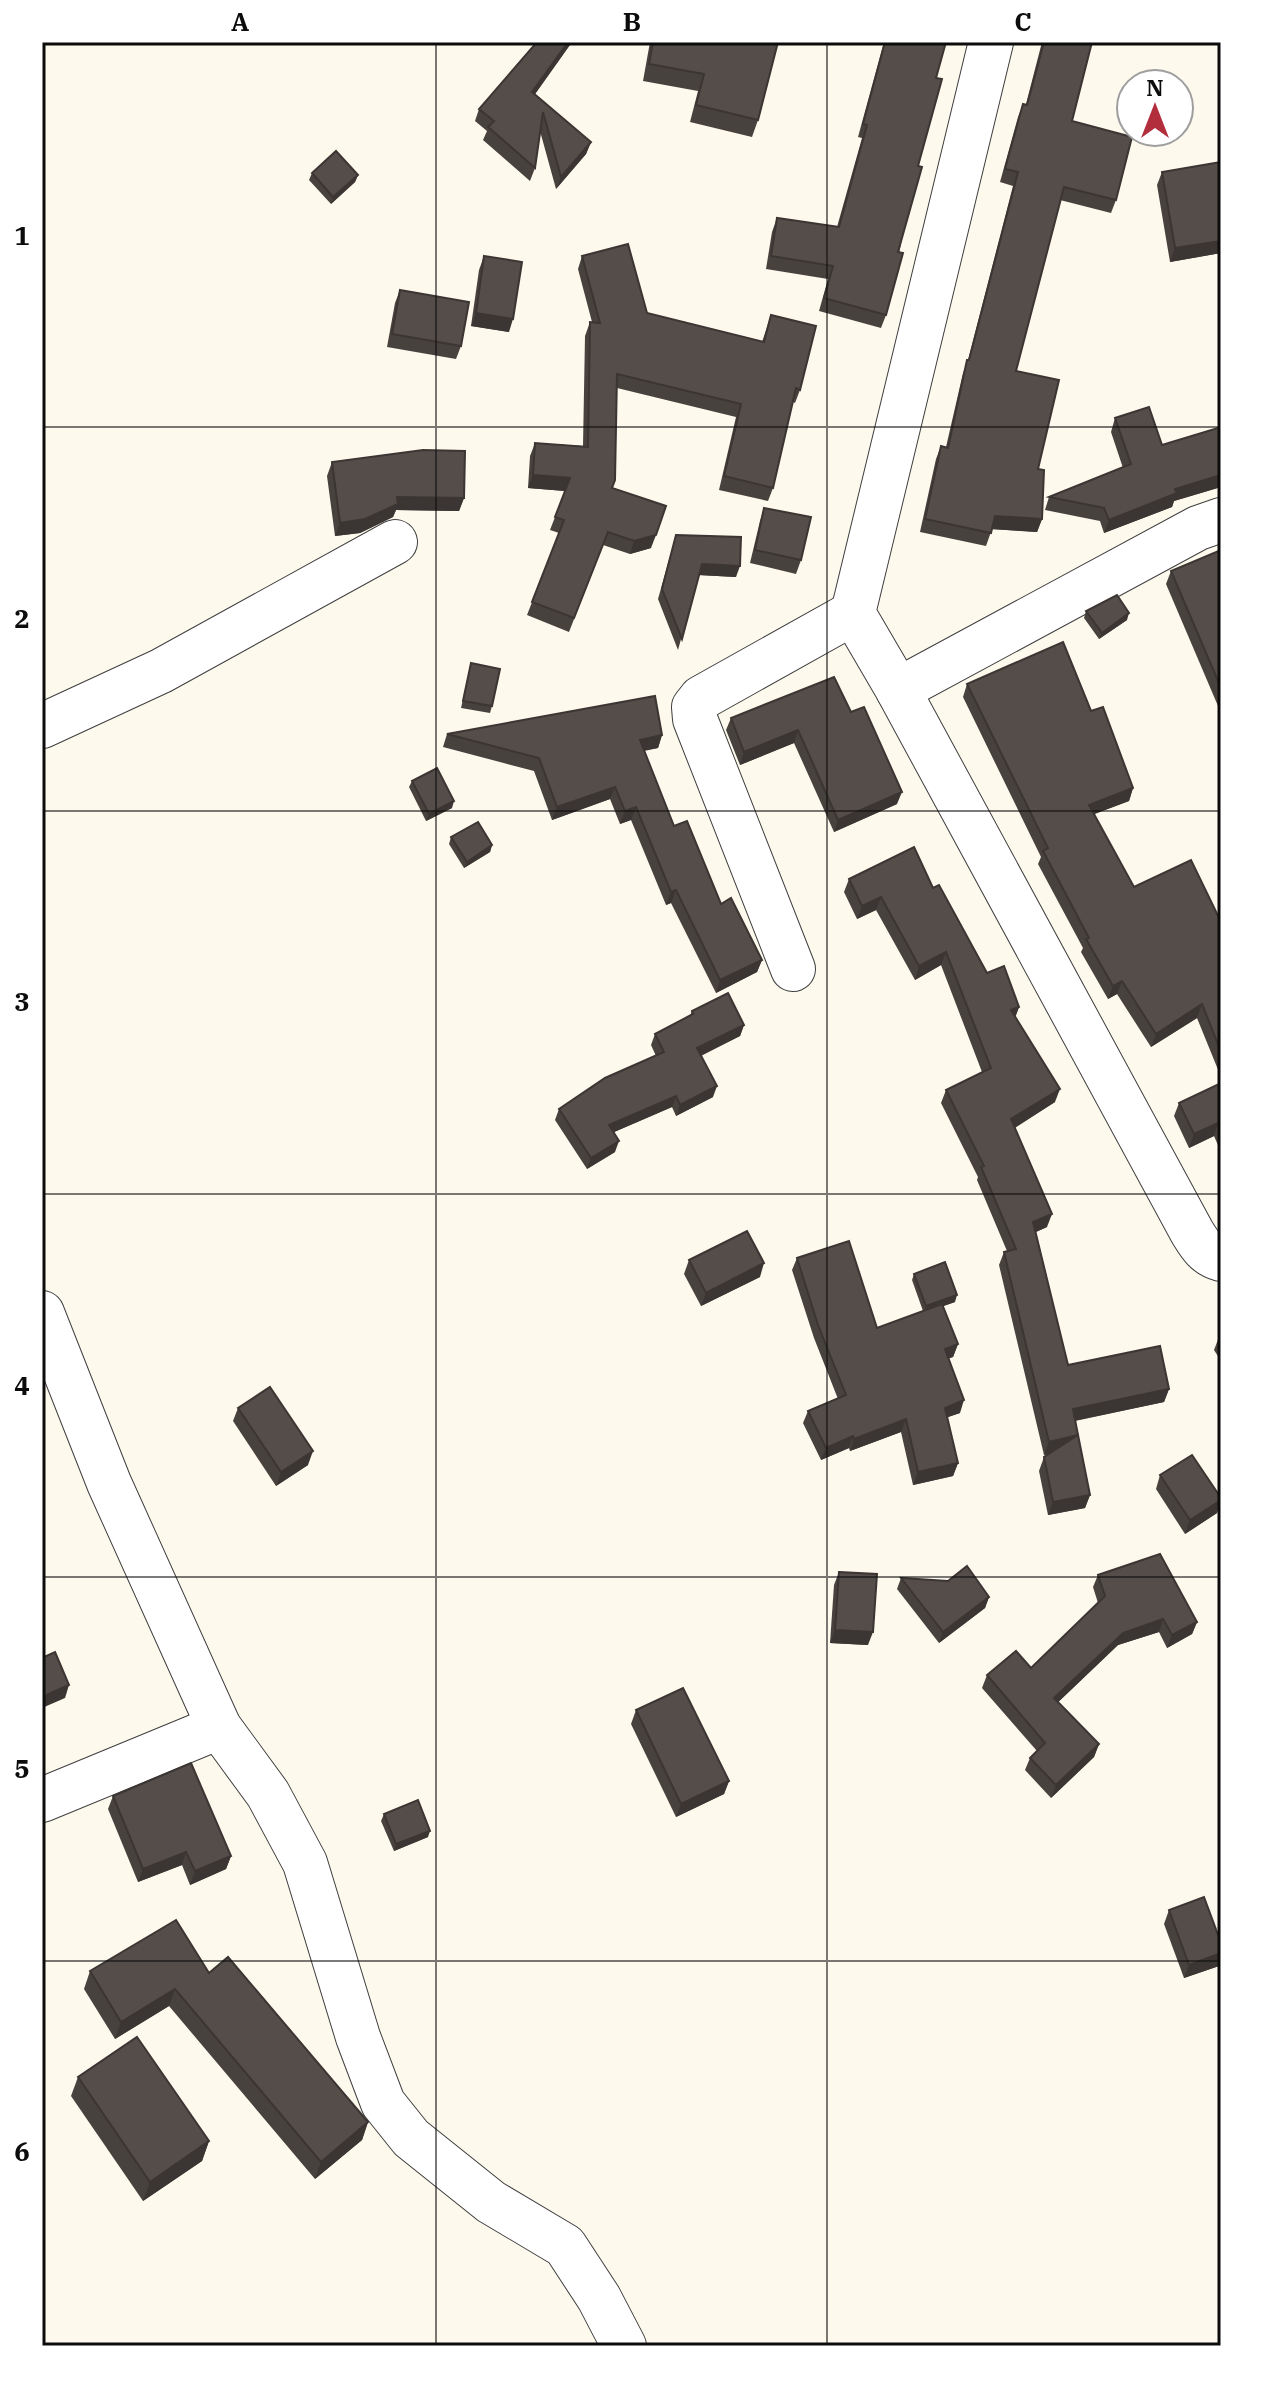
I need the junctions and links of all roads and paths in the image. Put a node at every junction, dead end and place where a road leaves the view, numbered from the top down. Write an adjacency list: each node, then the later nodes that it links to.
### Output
1 (991, 42): 4 (street)
2 (1221, 520): 5 (street)
3 (395, 542): 6 (street)
4 (853, 613): 5 (street); 7 (street)
5 (898, 690): 8 (street)
6 (42, 726)
7 (793, 969)
8 (1221, 1259)
9 (42, 1313): 10 (street)
10 (219, 1727): 11 (street); 12 (street)
11 (42, 1800)
12 (624, 2346)

